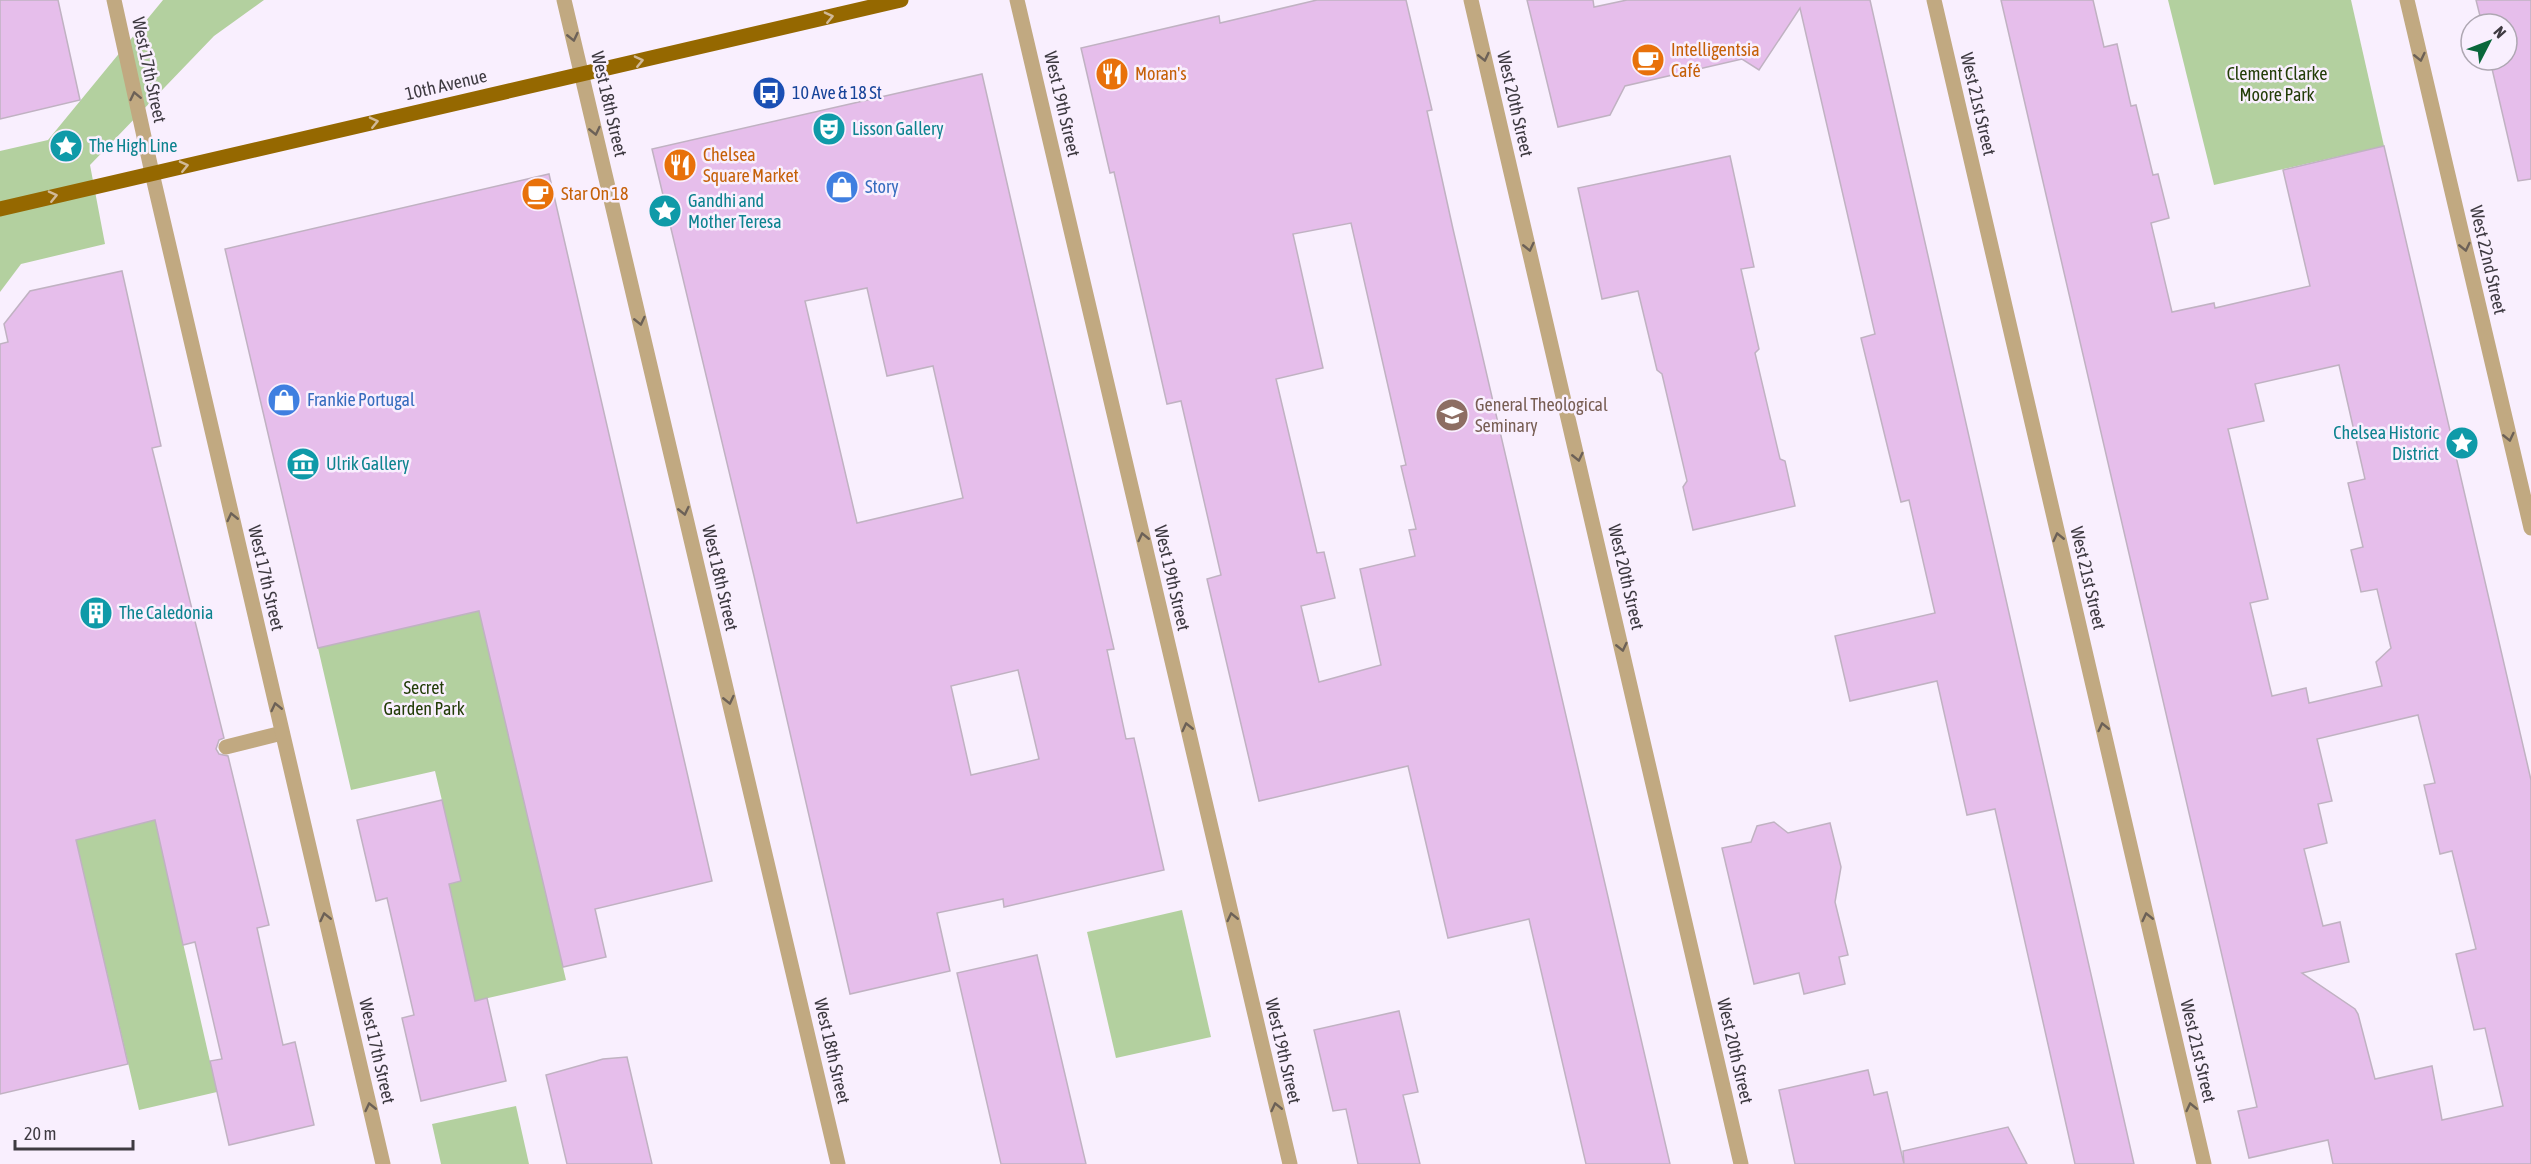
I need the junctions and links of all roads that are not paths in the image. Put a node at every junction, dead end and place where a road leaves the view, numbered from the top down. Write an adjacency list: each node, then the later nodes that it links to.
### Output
1 (114, 0): 9 (street, West 17th Street, one-way to 1)
2 (564, 0): 8 (street, West 18th Street, one-way to 8)
3 (901, 0): 8 (main road, 10th Avenue, one-way to 3)
4 (1017, 0): 16 (street, West 19th Street, one-way to 4)
5 (1471, 0): 17 (street, West 20th Street, one-way to 17)
6 (1934, 0): 18 (street, West 21st Street, one-way to 6)
7 (2407, 0): 11 (street, West 22nd Street, one-way to 11)
8 (582, 74): 9 (main road, 10th Avenue, one-way to 8); 15 (street, West 18th Street, one-way to 15)
9 (152, 173): 10 (main road, 10th Avenue, one-way to 9); 12 (street, West 17th Street, one-way to 9)
10 (0, 209)
11 (2531, 528)
12 (282, 733): 13 (street); 14 (street, West 17th Street, one-way to 12)
13 (226, 747)
14 (383, 1164)
15 (838, 1164)
16 (1290, 1164)
17 (1741, 1164)
18 (2204, 1164)

